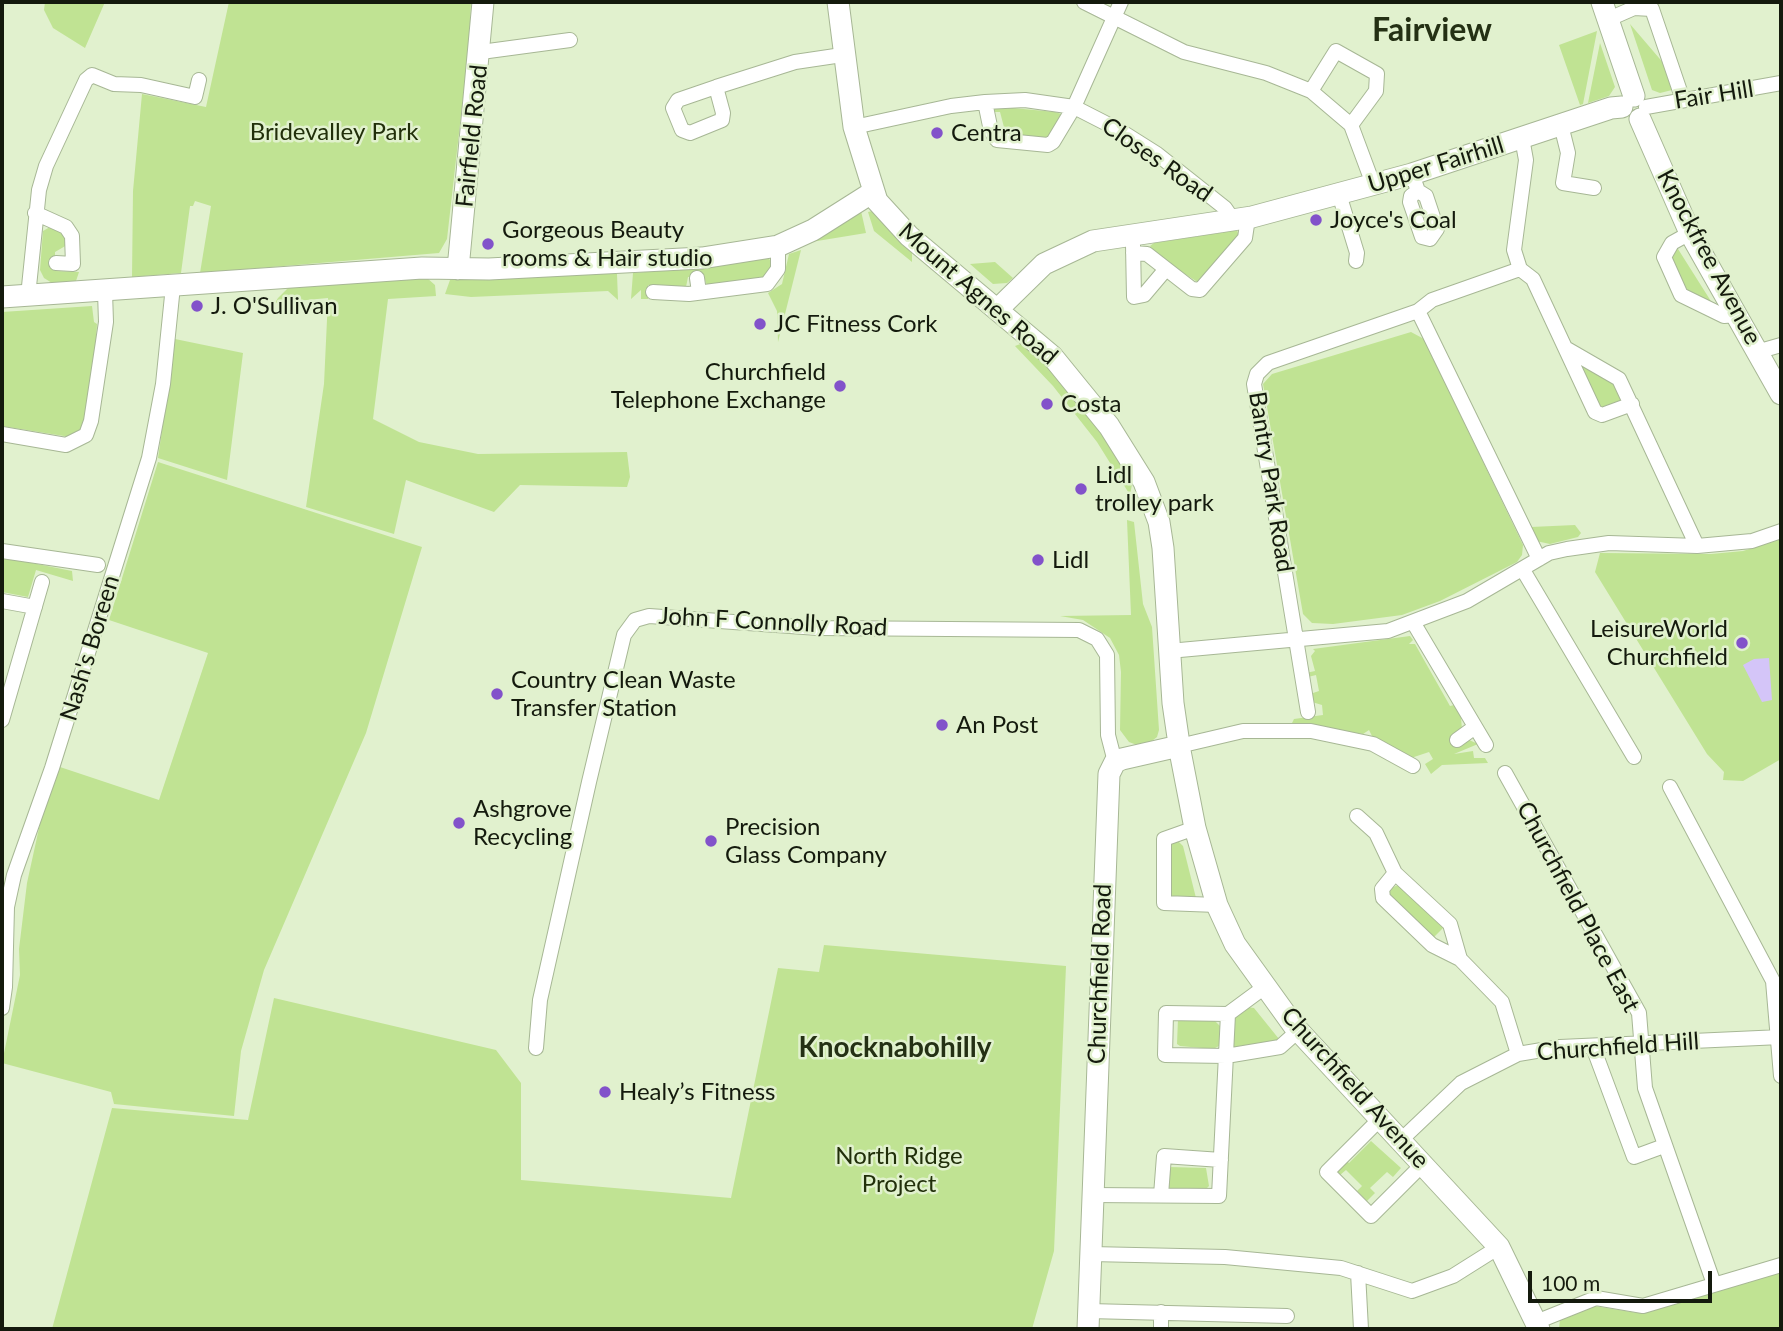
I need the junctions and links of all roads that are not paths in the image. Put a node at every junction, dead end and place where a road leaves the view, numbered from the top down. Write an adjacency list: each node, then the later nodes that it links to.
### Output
1 (483, 2): 8 (street, Fairfield Road)
2 (838, 2): 9 (street)
3 (1084, 2): 6 (street)
4 (1121, 2): 6 (street, Closes Road)
5 (1606, 10): 14 (street); 17 (street, Knockfree Avenue)
6 (1113, 16): 13 (street); 16 (street, Closes Road)
7 (570, 40): 8 (street)
8 (481, 52): 35 (street, Fairfield Road)
9 (842, 55): 12 (street); 20 (street)
10 (199, 80): 26 (street)
11 (1781, 83): 14 (street, Fair Hill)
12 (716, 87)
13 (1311, 91): 18 (street); 18 (street)
14 (1683, 100): 17 (street, Fair Hill)
15 (985, 102): 16 (street, Closes Road); 16 (street, Closes Road); 20 (street, Closes Road)
16 (1074, 107): 27 (street, Closes Road)
17 (1636, 107): 19 (street, Upper Fairhill); 28 (street, Knockfree Avenue)
18 (1351, 125): 22 (street)
19 (1561, 125): 21 (street, Upper Fairhill); 23 (street)
20 (854, 127): 24 (street)
21 (1522, 138): 22 (street, Upper Fairhill); 34 (street)
22 (1373, 184): 25 (street, Upper Fairhill)
23 (1594, 188)
24 (873, 192): 30 (street); 41 (street, Mount Agnes Road)
25 (1339, 194): 27 (street, Upper Fairhill); 31 (street)
26 (35, 213): 32 (street); 39 (street)
27 (1241, 220): 29 (street, Upper Fairhill); 33 (street)
28 (1690, 233): 43 (street, Knockfree Avenue); 43 (street)
29 (1133, 244): 33 (street); 33 (street); 41 (street, Upper Fairhill)
30 (778, 246): 35 (street); 38 (street)
31 (1356, 261)
32 (56, 263)
33 (1166, 269)
34 (1520, 269): 42 (street, Bantry Park Road); 45 (street)
35 (458, 270): 36 (street)
36 (173, 286): 37 (street); 79 (street, Nash's Boreen)
37 (105, 292): 39 (street); 49 (street)
38 (653, 292)
39 (28, 296): 40 (street)
40 (2, 297)
41 (998, 309): 61 (street, Mount Agnes Road)
42 (1418, 311): 53 (street); 60 (street, Bantry Park Road)
43 (1738, 315): 46 (street, Knockfree Avenue)
44 (1781, 345): 46 (street)
45 (1567, 349): 48 (street); 48 (street)
46 (1760, 351): 47 (street, Knockfree Avenue)
47 (1781, 394)
48 (1632, 404): 51 (street)
49 (2, 434)
50 (1781, 531): 51 (street)
51 (1697, 546): 53 (street)
52 (2, 551): 54 (street)
53 (1539, 559): 55 (street)
54 (98, 565)
55 (1523, 570): 59 (street); 68 (street)
56 (43, 582): 58 (street)
57 (2, 601): 58 (street)
58 (35, 607): 63 (street)
59 (1413, 622): 60 (street); 64 (street)
60 (1297, 637): 61 (street); 62 (street)
61 (1169, 651): 67 (street, Mount Agnes Road)
62 (1308, 712)
63 (3, 713)
64 (1475, 727): 65 (street); 66 (street)
65 (1457, 740)
66 (1486, 745)
67 (1179, 748): 69 (street); 70 (street); 74 (street, Churchfield Avenue)
68 (1634, 757)
69 (1115, 762): 85 (street, John F Connolly Road); 94 (street, Churchfield Road)
70 (1413, 766)
71 (1505, 773): 83 (street, Churchfield Place East)
72 (1670, 787): 82 (street)
73 (1357, 816): 75 (street)
74 (1195, 828): 76 (street, Churchfield Avenue); 76 (street)
75 (1395, 873): 77 (street); 77 (street)
76 (1217, 905): 78 (street, Churchfield Avenue)
77 (1460, 959): 86 (street)
78 (1266, 986): 80 (street); 81 (street, Churchfield Avenue)
79 (2, 1008)
80 (1228, 1014): 87 (street); 87 (street)
81 (1298, 1031): 87 (street); 89 (street, Churchfield Avenue)
82 (1778, 1037): 83 (street, Churchfield Hill); 88 (street)
83 (1641, 1044): 84 (street, Churchfield Hill); 91 (street, Churchfield Place East)
84 (1593, 1047): 86 (street, Churchfield Hill); 91 (street)
85 (536, 1048)
86 (1518, 1054): 90 (street, Churchfield Hill)
87 (1226, 1056): 92 (street)
88 (1781, 1076)
89 (1380, 1119): 90 (street, Churchfield Avenue); 93 (street)
90 (1401, 1140): 93 (street, Churchfield Avenue)
91 (1664, 1146): 100 (street, Churchfield Place East)
92 (1221, 1160): 95 (street); 95 (street)
93 (1424, 1163): 96 (street, Churchfield Avenue)
94 (1092, 1195): 95 (street); 97 (street, Churchfield Road)
95 (1161, 1195)
96 (1499, 1247): 99 (street); 104 (street, Churchfield Avenue)
97 (1091, 1255): 99 (street); 103 (street, Churchfield Road)
98 (1781, 1265): 100 (street)
99 (1358, 1273): 106 (street)
100 (1714, 1284): 104 (street)
101 (1161, 1312): 102 (street); 103 (street); 105 (street)
102 (1287, 1316)
103 (1088, 1320)
104 (1537, 1326)
105 (1161, 1329)
106 (1362, 1329)

